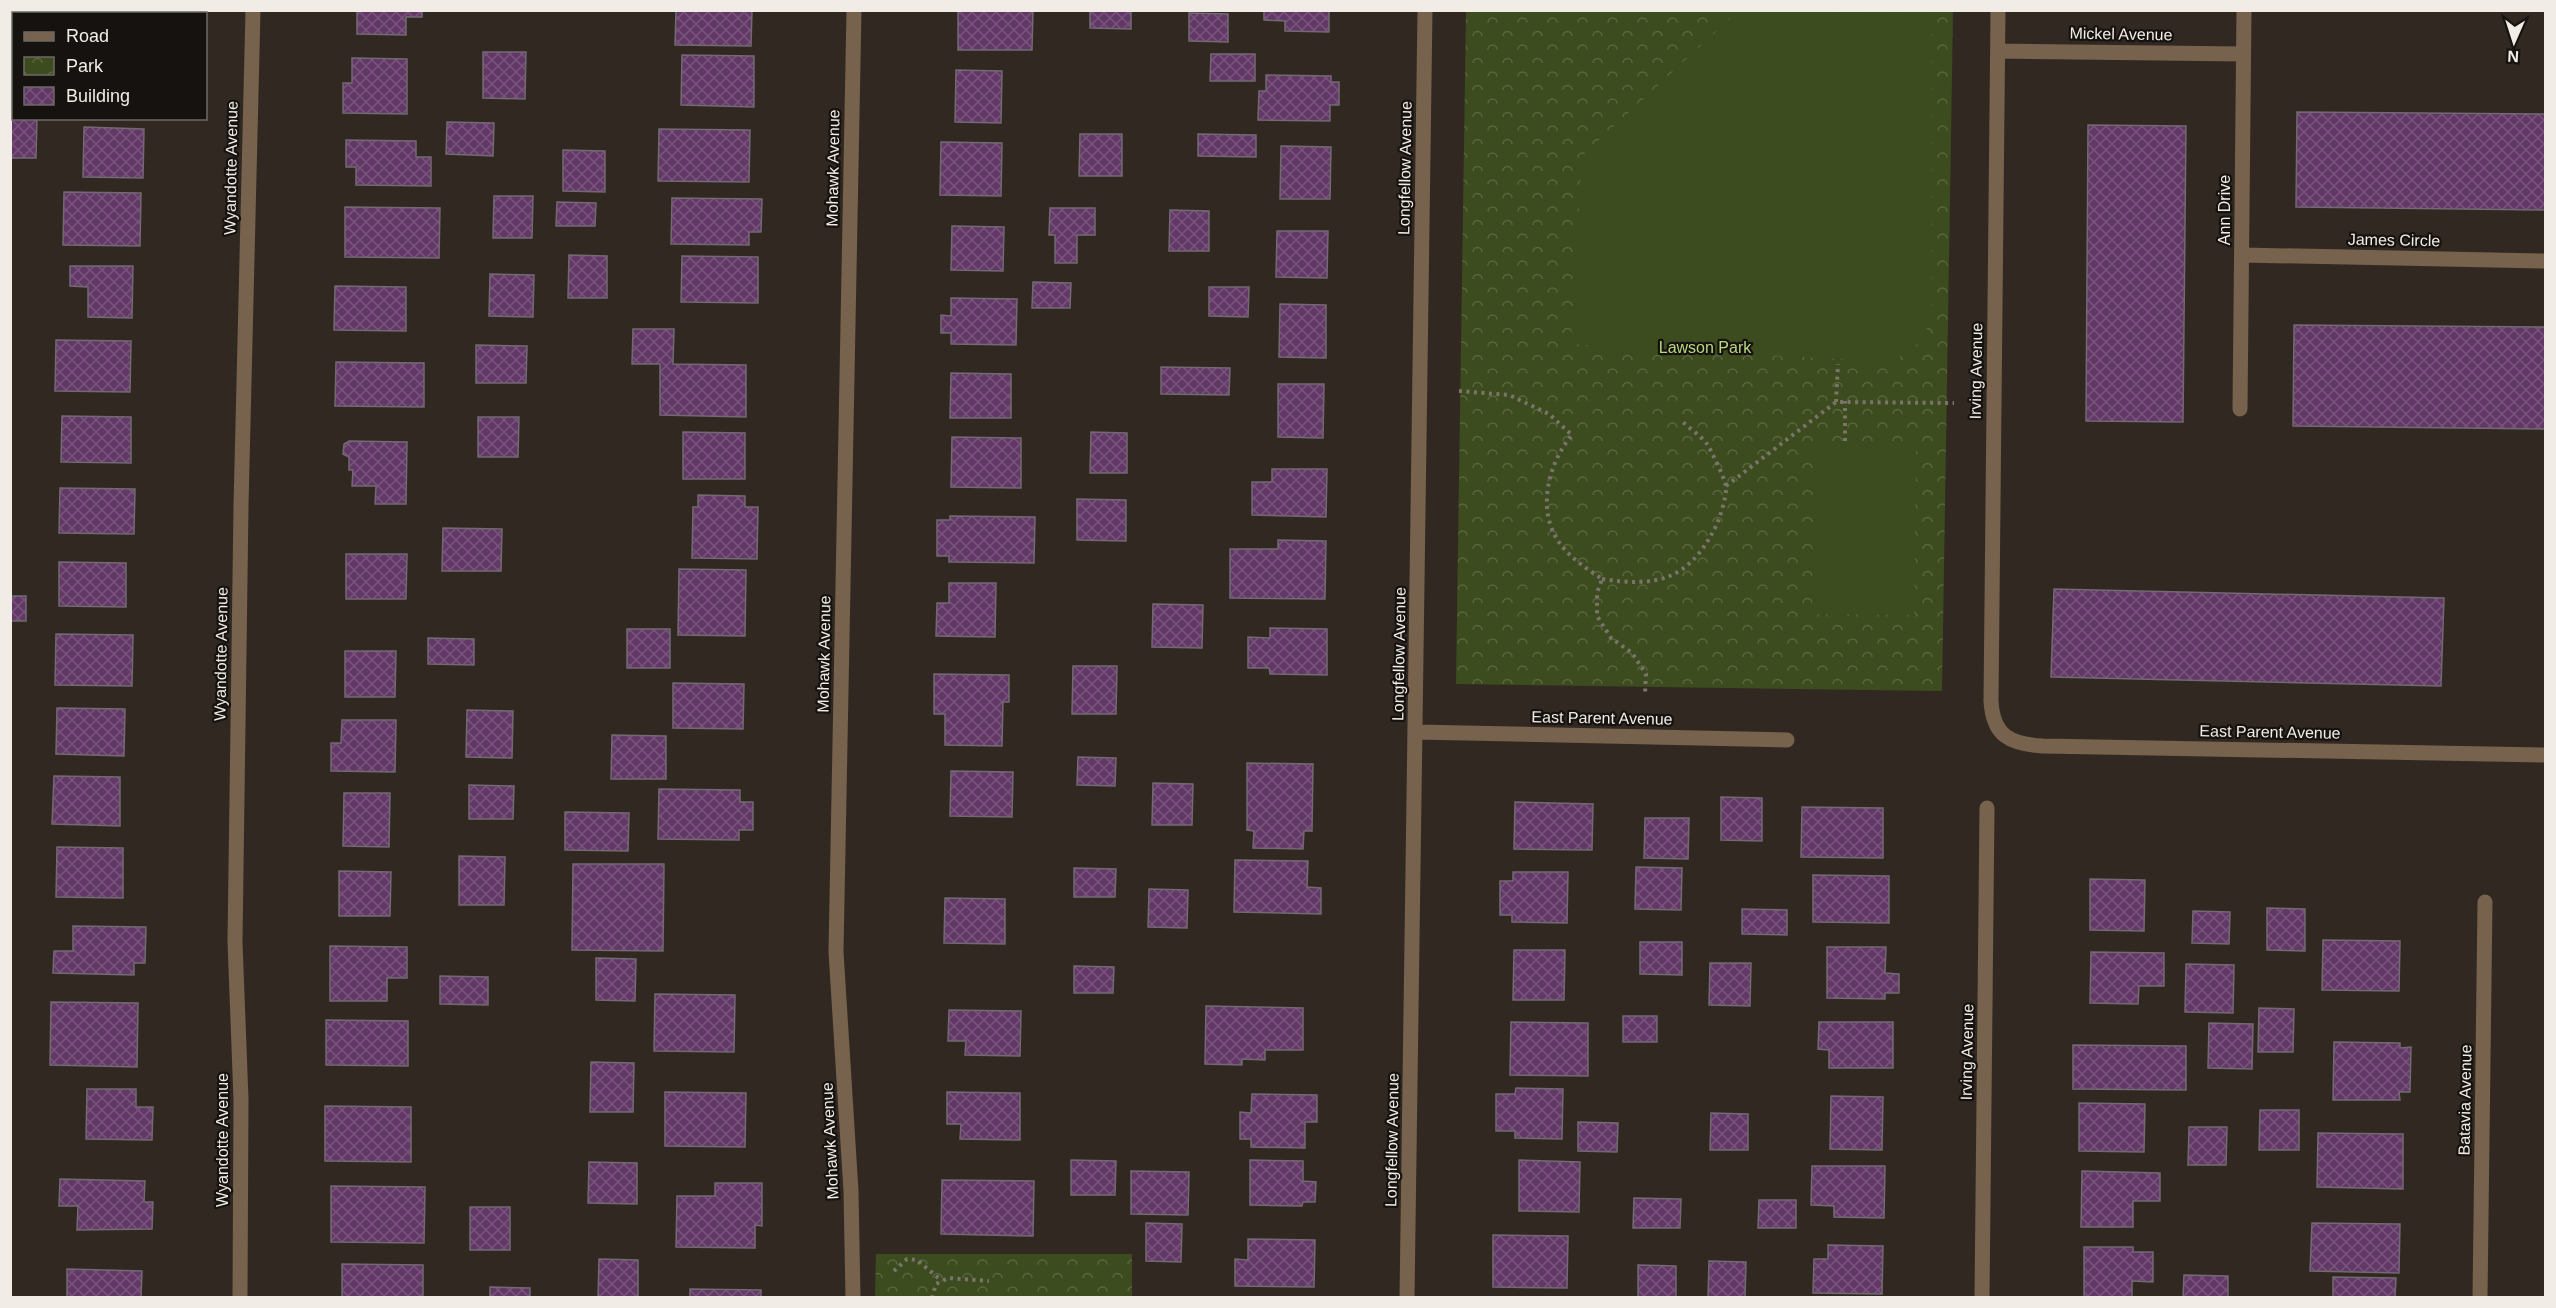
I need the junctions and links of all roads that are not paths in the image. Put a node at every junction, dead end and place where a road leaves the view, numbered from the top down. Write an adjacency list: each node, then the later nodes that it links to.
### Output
1 (253, 10): 17 (street, Wyandotte Avenue)
2 (854, 10): 18 (street, Mohawk Avenue)
3 (1425, 10): 12 (street, Longfellow Avenue)
4 (1998, 10): 6 (street, Irving Avenue)
5 (2244, 10): 7 (street, Ann Drive)
6 (1998, 51): 7 (street, Mickel Avenue); 11 (street, Irving Avenue)
7 (2243, 54): 8 (street, Ann Drive)
8 (2242, 255): 9 (street, James Circle); 10 (street, Ann Drive)
9 (2546, 261)
10 (2240, 410)
11 (1998, 731): 14 (street, East Parent Avenue)
12 (1416, 732): 13 (street, East Parent Avenue); 19 (street, Longfellow Avenue)
13 (1787, 740)
14 (2546, 755)
15 (1987, 808): 20 (street, Irving Avenue)
16 (2485, 902): 21 (street, Batavia Avenue)
17 (240, 1298)
18 (853, 1298)
19 (1407, 1298)
20 (1982, 1298)
21 (2481, 1298)

